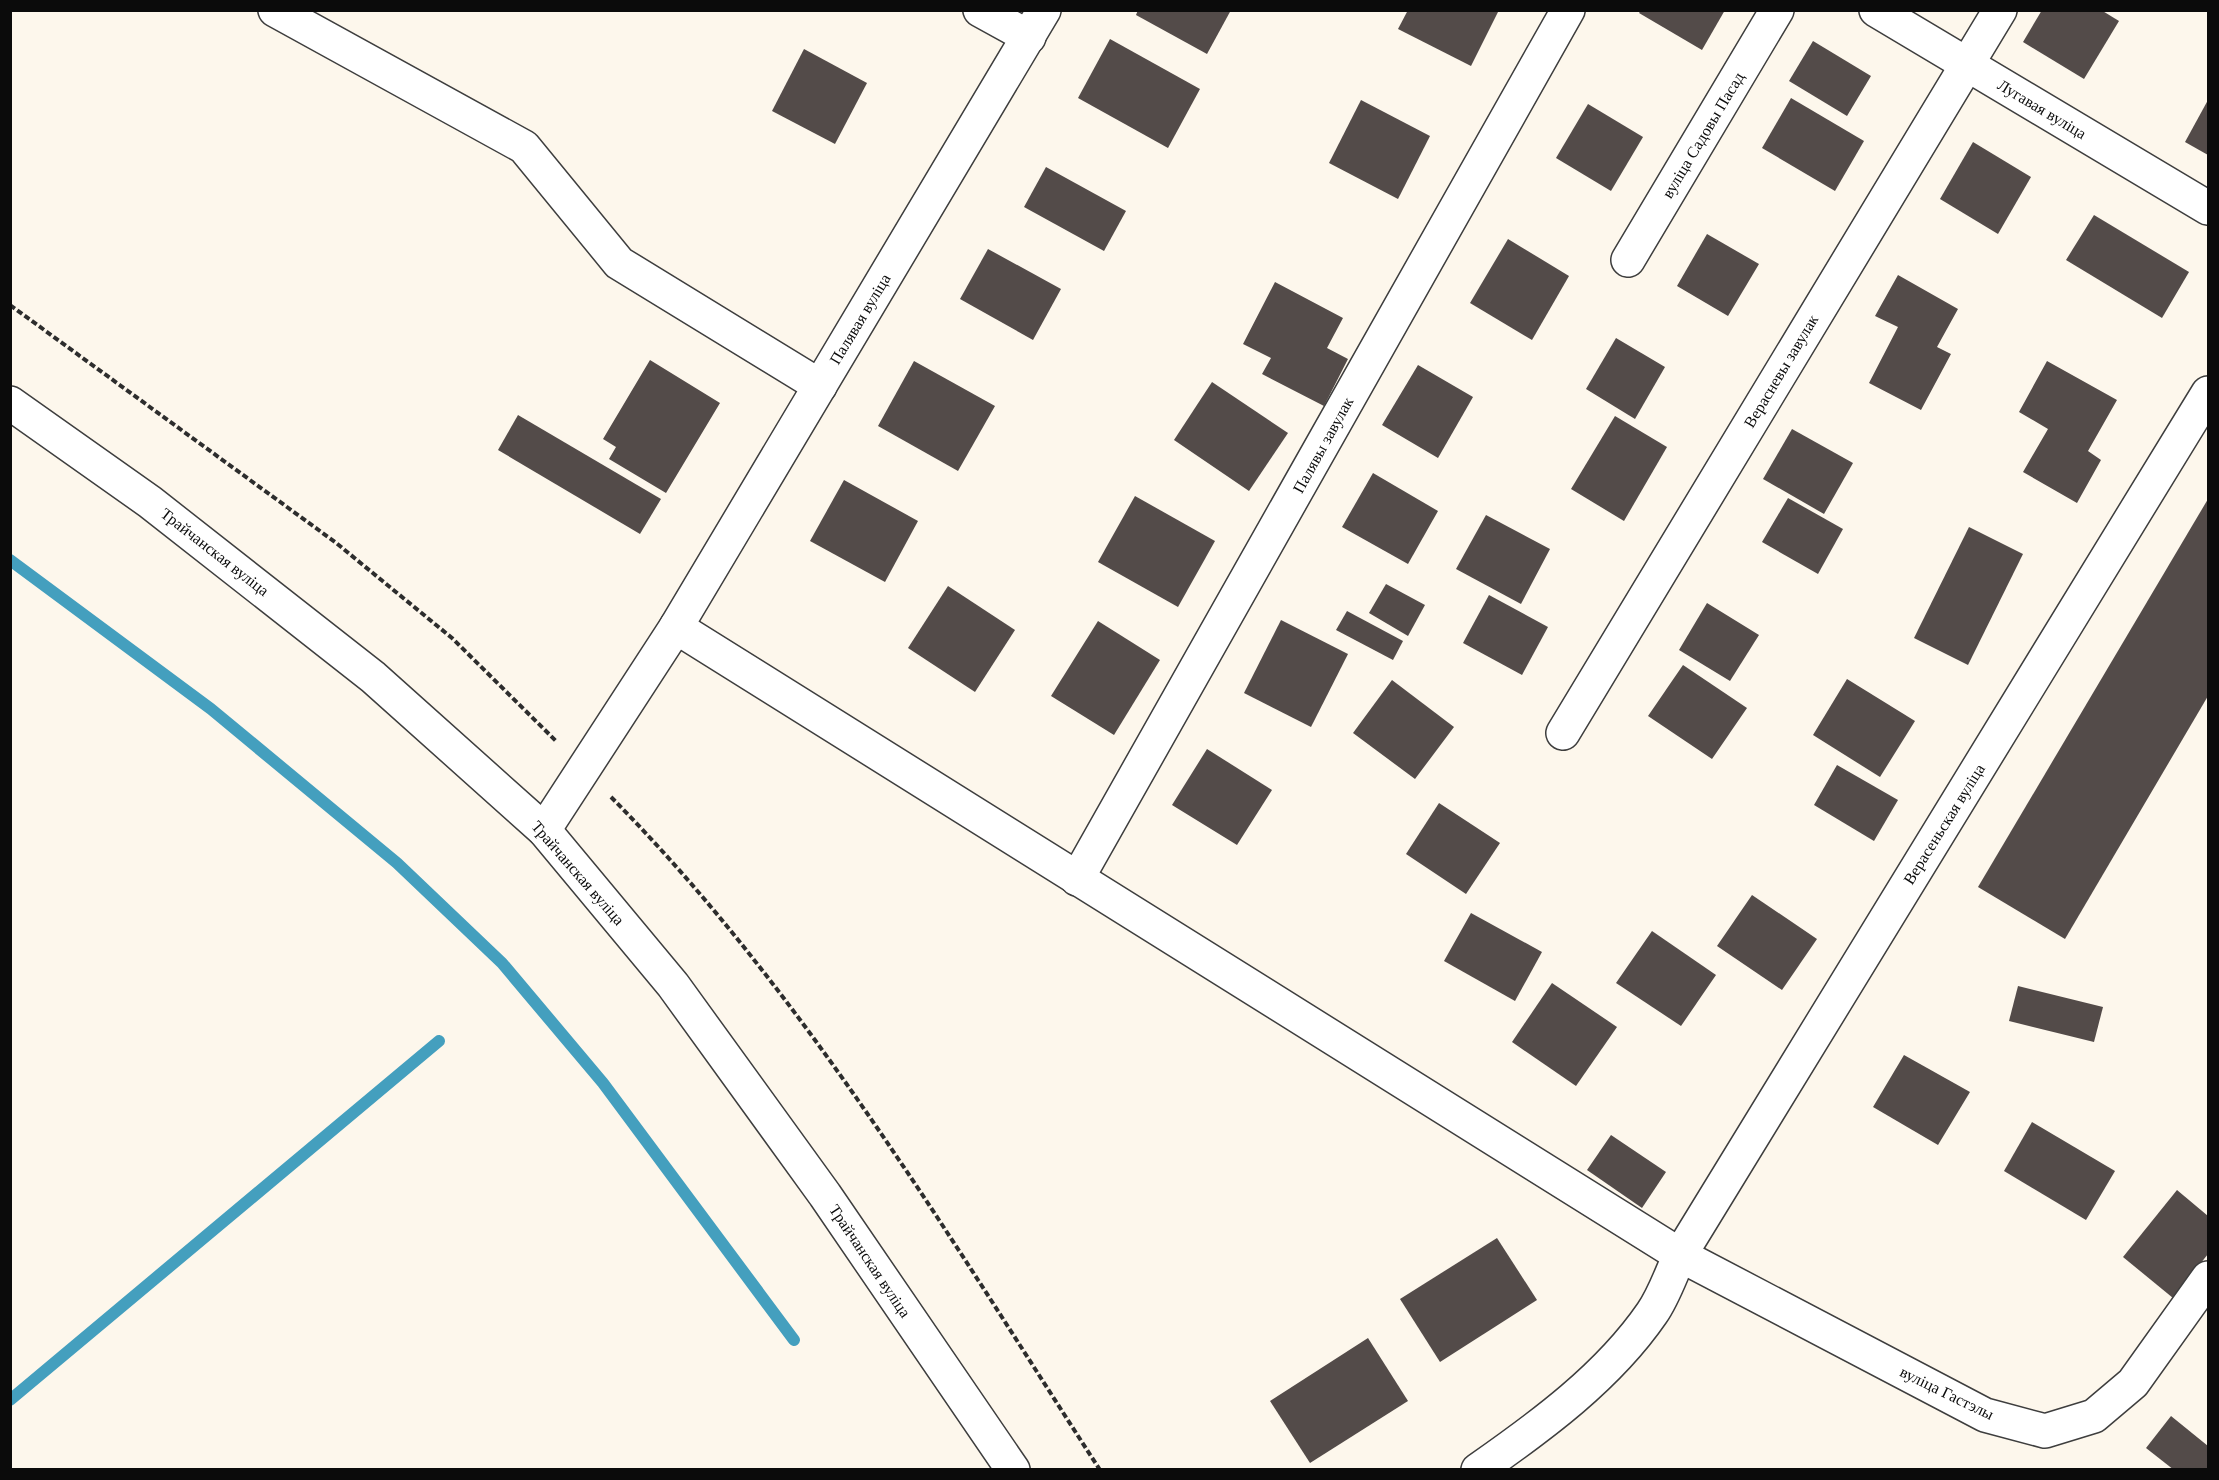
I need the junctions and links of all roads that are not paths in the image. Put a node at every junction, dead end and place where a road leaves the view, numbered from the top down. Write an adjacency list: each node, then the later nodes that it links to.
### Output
1 (275, 10): 11 (street)
2 (980, 10): 7 (street)
3 (1568, 10): 17 (street, Палявы завулак)
4 (1777, 10): 10 (street, вуліца Садовы Пасад)
5 (1876, 10): 8 (street, Лугавая вуліца)
6 (2000, 10): 8 (street, Верасневы завулак)
7 (1036, 24): 11 (street, Палявая вуліца)
8 (1966, 64): 9 (street, Лугавая вуліца); 15 (street, Верасневы завулак)
9 (2208, 208)
10 (1628, 260)
11 (820, 386): 14 (street, Палявая вуліца)
12 (2208, 393): 18 (street, Верасеньская вуліца)
13 (10, 403): 16 (street, Трайчанская вуліца)
14 (676, 627): 16 (street, Палявая вуліца); 17 (street, вуліца Гастэлы)
15 (1563, 733)
16 (544, 830): 20 (street, Трайчанская вуліца)
17 (1077, 879): 18 (street, вуліца Гастэлы)
18 (1680, 1255): 19 (street, вуліца Гастэлы); 21 (street, Верасеньская вуліца)
19 (2208, 1278)
20 (1013, 1470)
21 (1478, 1470)

